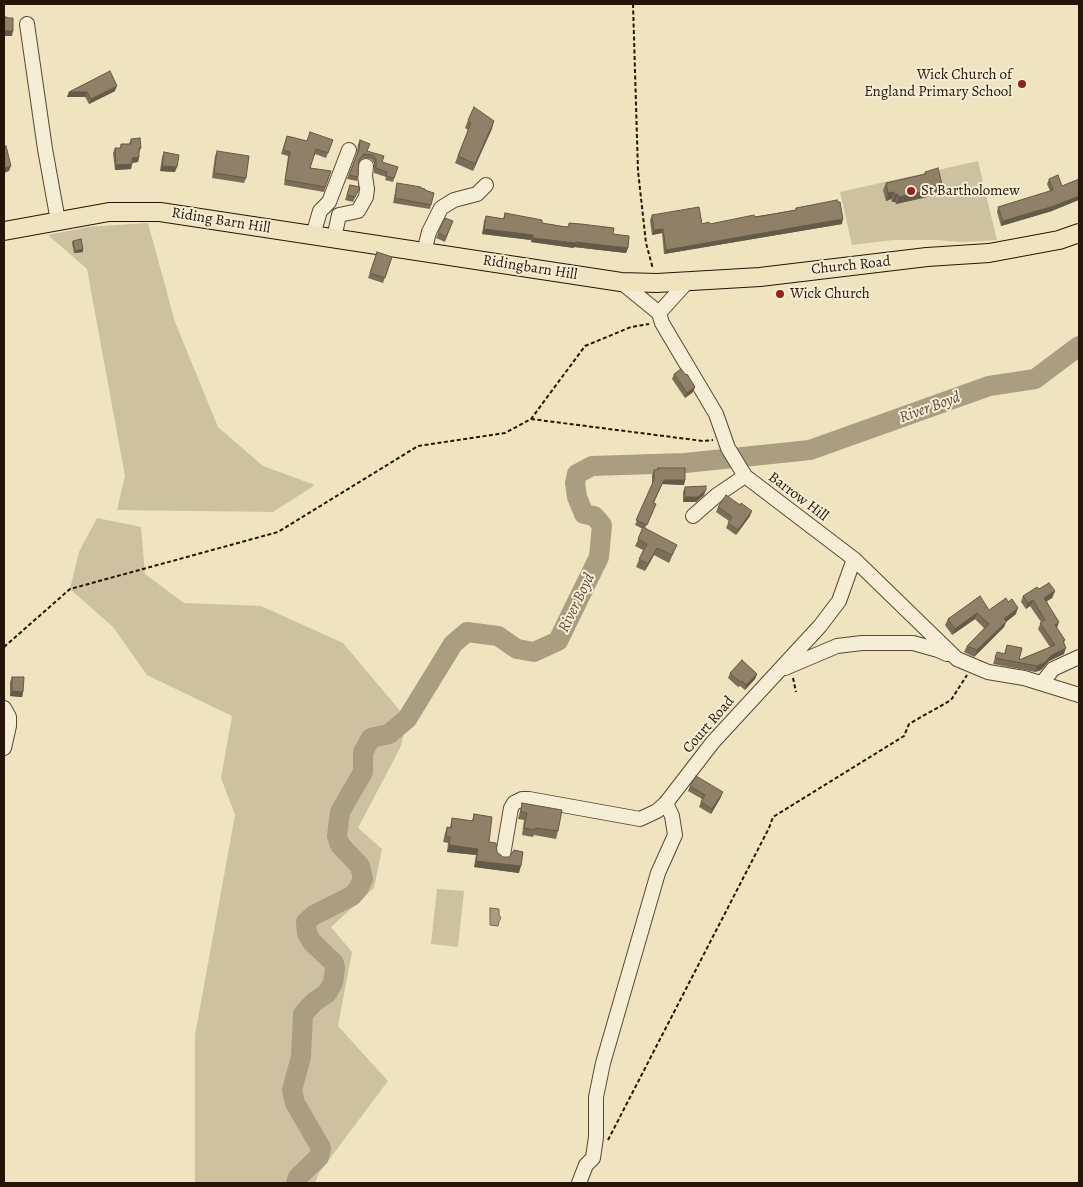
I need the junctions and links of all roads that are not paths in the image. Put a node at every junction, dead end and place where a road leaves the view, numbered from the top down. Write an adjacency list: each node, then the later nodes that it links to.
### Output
1 (27, 24): 5 (street)
2 (348, 150): 8 (street)
3 (366, 166): 9 (street)
4 (486, 185): 10 (street)
5 (58, 221): 6 (main road, Riding Barn Hill); 8 (main road, Riding Barn Hill)
6 (4, 231)
7 (1079, 233): 12 (main road, Church Road)
8 (313, 235): 9 (main road, Riding Barn Hill)
9 (334, 238): 10 (main road, Riding Barn Hill)
10 (431, 253): 11 (main road, Ridingbarn Hill)
11 (621, 282): 12 (main road, Church Road); 13 (street, Barrow Hill)
12 (687, 282): 13 (street)
13 (660, 318): 14 (street, Barrow Hill)
14 (741, 470): 15 (street); 16 (street, Barrow Hill)
15 (693, 516)
16 (854, 560): 18 (street, Barrow Hill); 19 (street, Court Road)
17 (1079, 657): 20 (street)
18 (956, 659): 19 (street, Court Road); 20 (street, Barrow Hill)
19 (780, 670): 24 (street, Court Road)
20 (1042, 683): 21 (street)
21 (1079, 695)
22 (4, 708): 23 (street)
23 (4, 748)
24 (666, 803): 25 (street, Court Road); 26 (street)
25 (503, 855)
26 (579, 1183)

